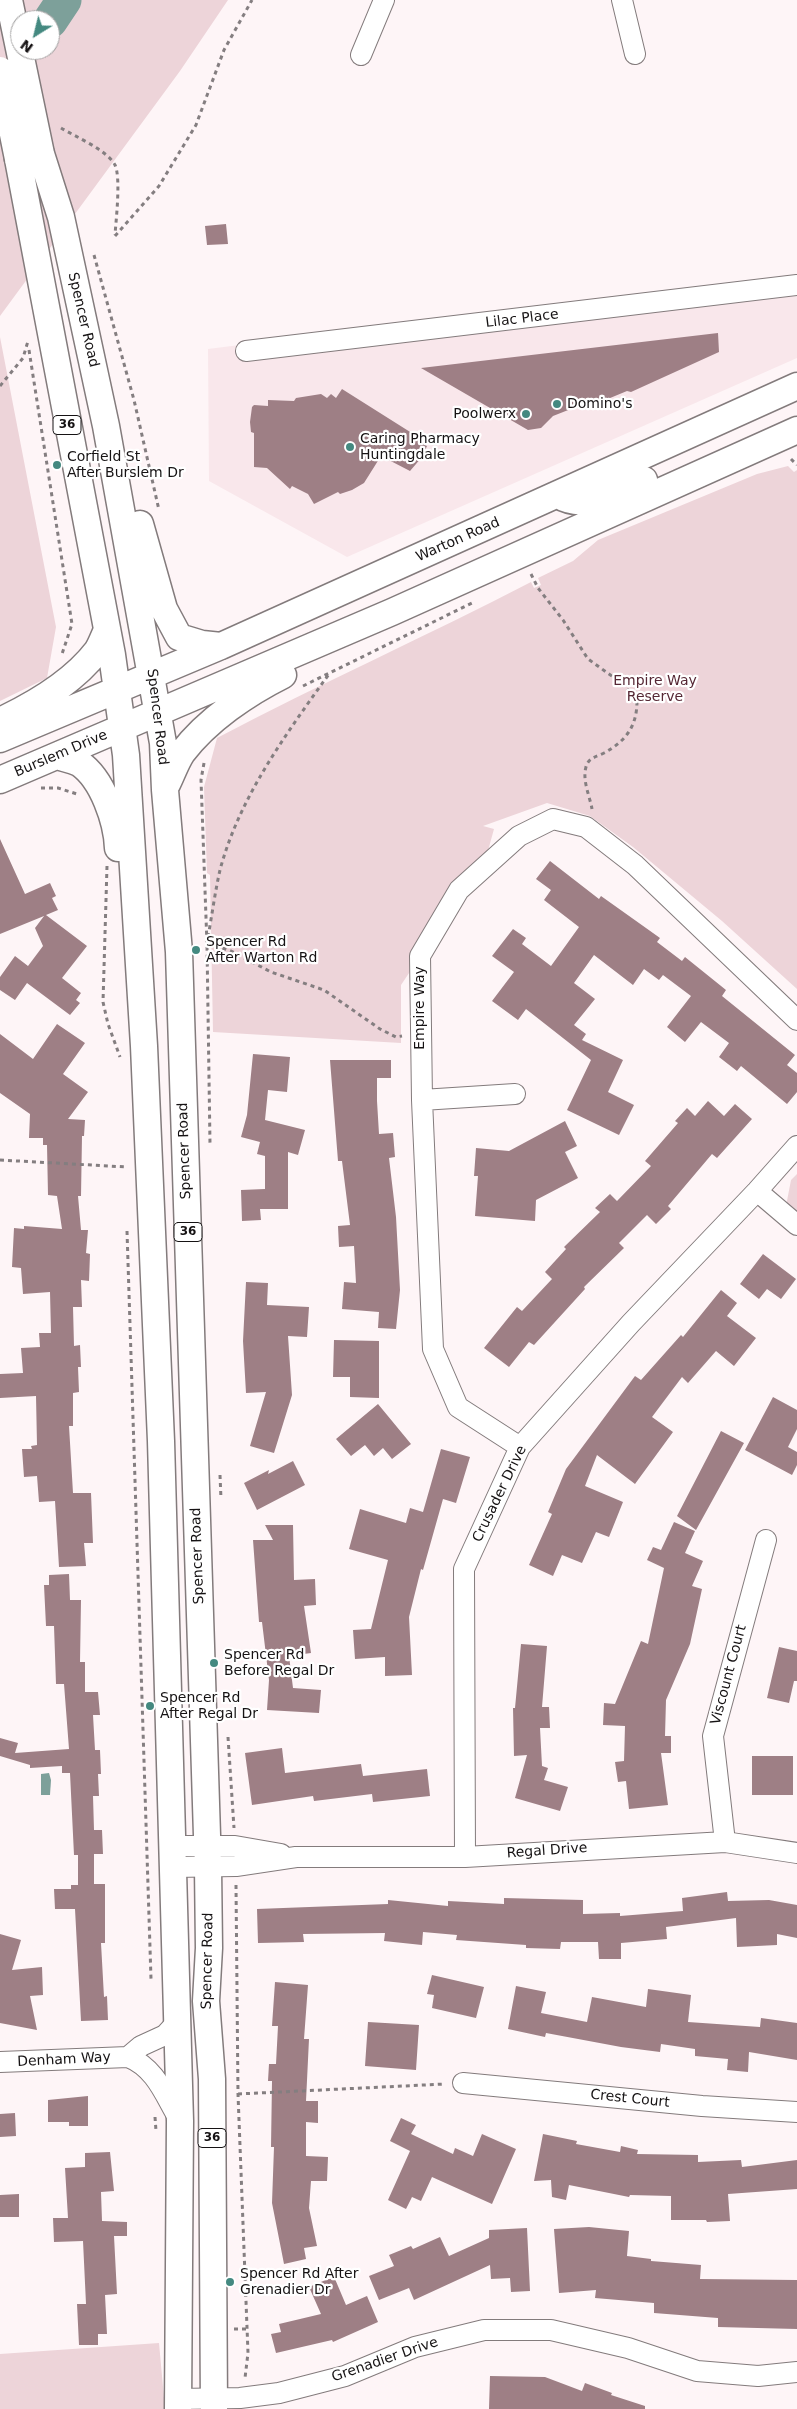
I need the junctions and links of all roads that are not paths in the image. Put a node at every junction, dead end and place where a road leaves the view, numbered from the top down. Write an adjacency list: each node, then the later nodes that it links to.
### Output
1 (9, 0): 7 (main road, Spencer Road / 36, bridge)
2 (384, 0): 5 (street)
3 (622, 0): 4 (street)
4 (635, 54)
5 (361, 55)
6 (0, 70): 7 (main road, Spencer Road / 36, bridge)
7 (29, 157): 9 (main road, Spencer Road / 36); 18 (main road, Spencer Road / 36)
8 (797, 285): 10 (street, Lilac Place)
9 (90, 351): 19 (main road); 20 (main road, Spencer Road / 36)
10 (246, 351)
11 (797, 386): 13 (main road, Warton Road)
12 (797, 403): 13 (main road)
13 (732, 415): 16 (main road, Warton Road)
14 (797, 430): 15 (main road)
15 (700, 474): 16 (main road); 17 (main road)
16 (558, 495): 19 (main road, Warton Road)
17 (392, 612): 22 (main road); 28 (main road)
18 (107, 630): 21 (main road, Spencer Road / 36); 23 (main road)
19 (221, 646): 20 (main road, Warton Road)
20 (152, 675): 21 (main road, Warton Road); 22 (main road, Spencer Road / 36)
21 (117, 690): 24 (main road, Spencer Road / 36); 25 (main road)
22 (158, 713): 24 (main road); 28 (main road, Spencer Road / 36)
23 (0, 721)
24 (122, 728): 26 (main road, Burslem Drive); 29 (main road, Spencer Road / 36)
25 (0, 739)
26 (56, 756): 27 (main road, Burslem Drive); 29 (main road)
27 (0, 780)
28 (164, 790): 31 (main road, Spencer Road / 36)
29 (135, 910): 35 (main road, Spencer Road / 36)
30 (797, 1020): 33 (street, Empire Way)
31 (183, 1092): 35 (main road); 40 (main road, Spencer Road / 36)
32 (515, 1094): 33 (street)
33 (422, 1100): 38 (street, Empire Way)
34 (797, 1146): 36 (street, Crusader Drive)
35 (138, 1179): 41 (main road, Spencer Road / 36)
36 (757, 1191): 37 (street); 38 (street, Crusader Drive)
37 (797, 1225)
38 (520, 1447): 44 (street, Crusader Drive)
39 (766, 1540): 42 (street, Viscount Court)
40 (202, 1675): 41 (main road); 46 (main road, Spencer Road / 36)
41 (170, 1772): 45 (main road, Spencer Road / 36)
42 (725, 1842): 43 (street, Regal Drive); 44 (street, Regal Drive)
43 (797, 1853)
44 (465, 1856): 47 (street, Regal Drive)
45 (173, 1857): 46 (street, Regal Drive); 48 (main road, Spencer Road / 36)
46 (208, 1857): 47 (street, Regal Drive); 47 (street, Regal Drive); 51 (main road, Spencer Road / 36)
47 (296, 1857)
48 (178, 2021): 49 (street, Denham Way); 54 (main road, Spencer Road / 36)
49 (128, 2057): 50 (street, Denham Way); 54 (street, Denham Way)
50 (0, 2062)
51 (212, 2079): 55 (main road); 58 (main road, Spencer Road / 36)
52 (463, 2083): 53 (street, Crest Court)
53 (797, 2112)
54 (180, 2121): 55 (main road, Spencer Road / 36)
55 (178, 2268): 57 (main road, Spencer Road / 36)
56 (797, 2372): 58 (street, Grenadier Drive)
57 (178, 2404): 58 (street, Grenadier Drive)
58 (214, 2404)

